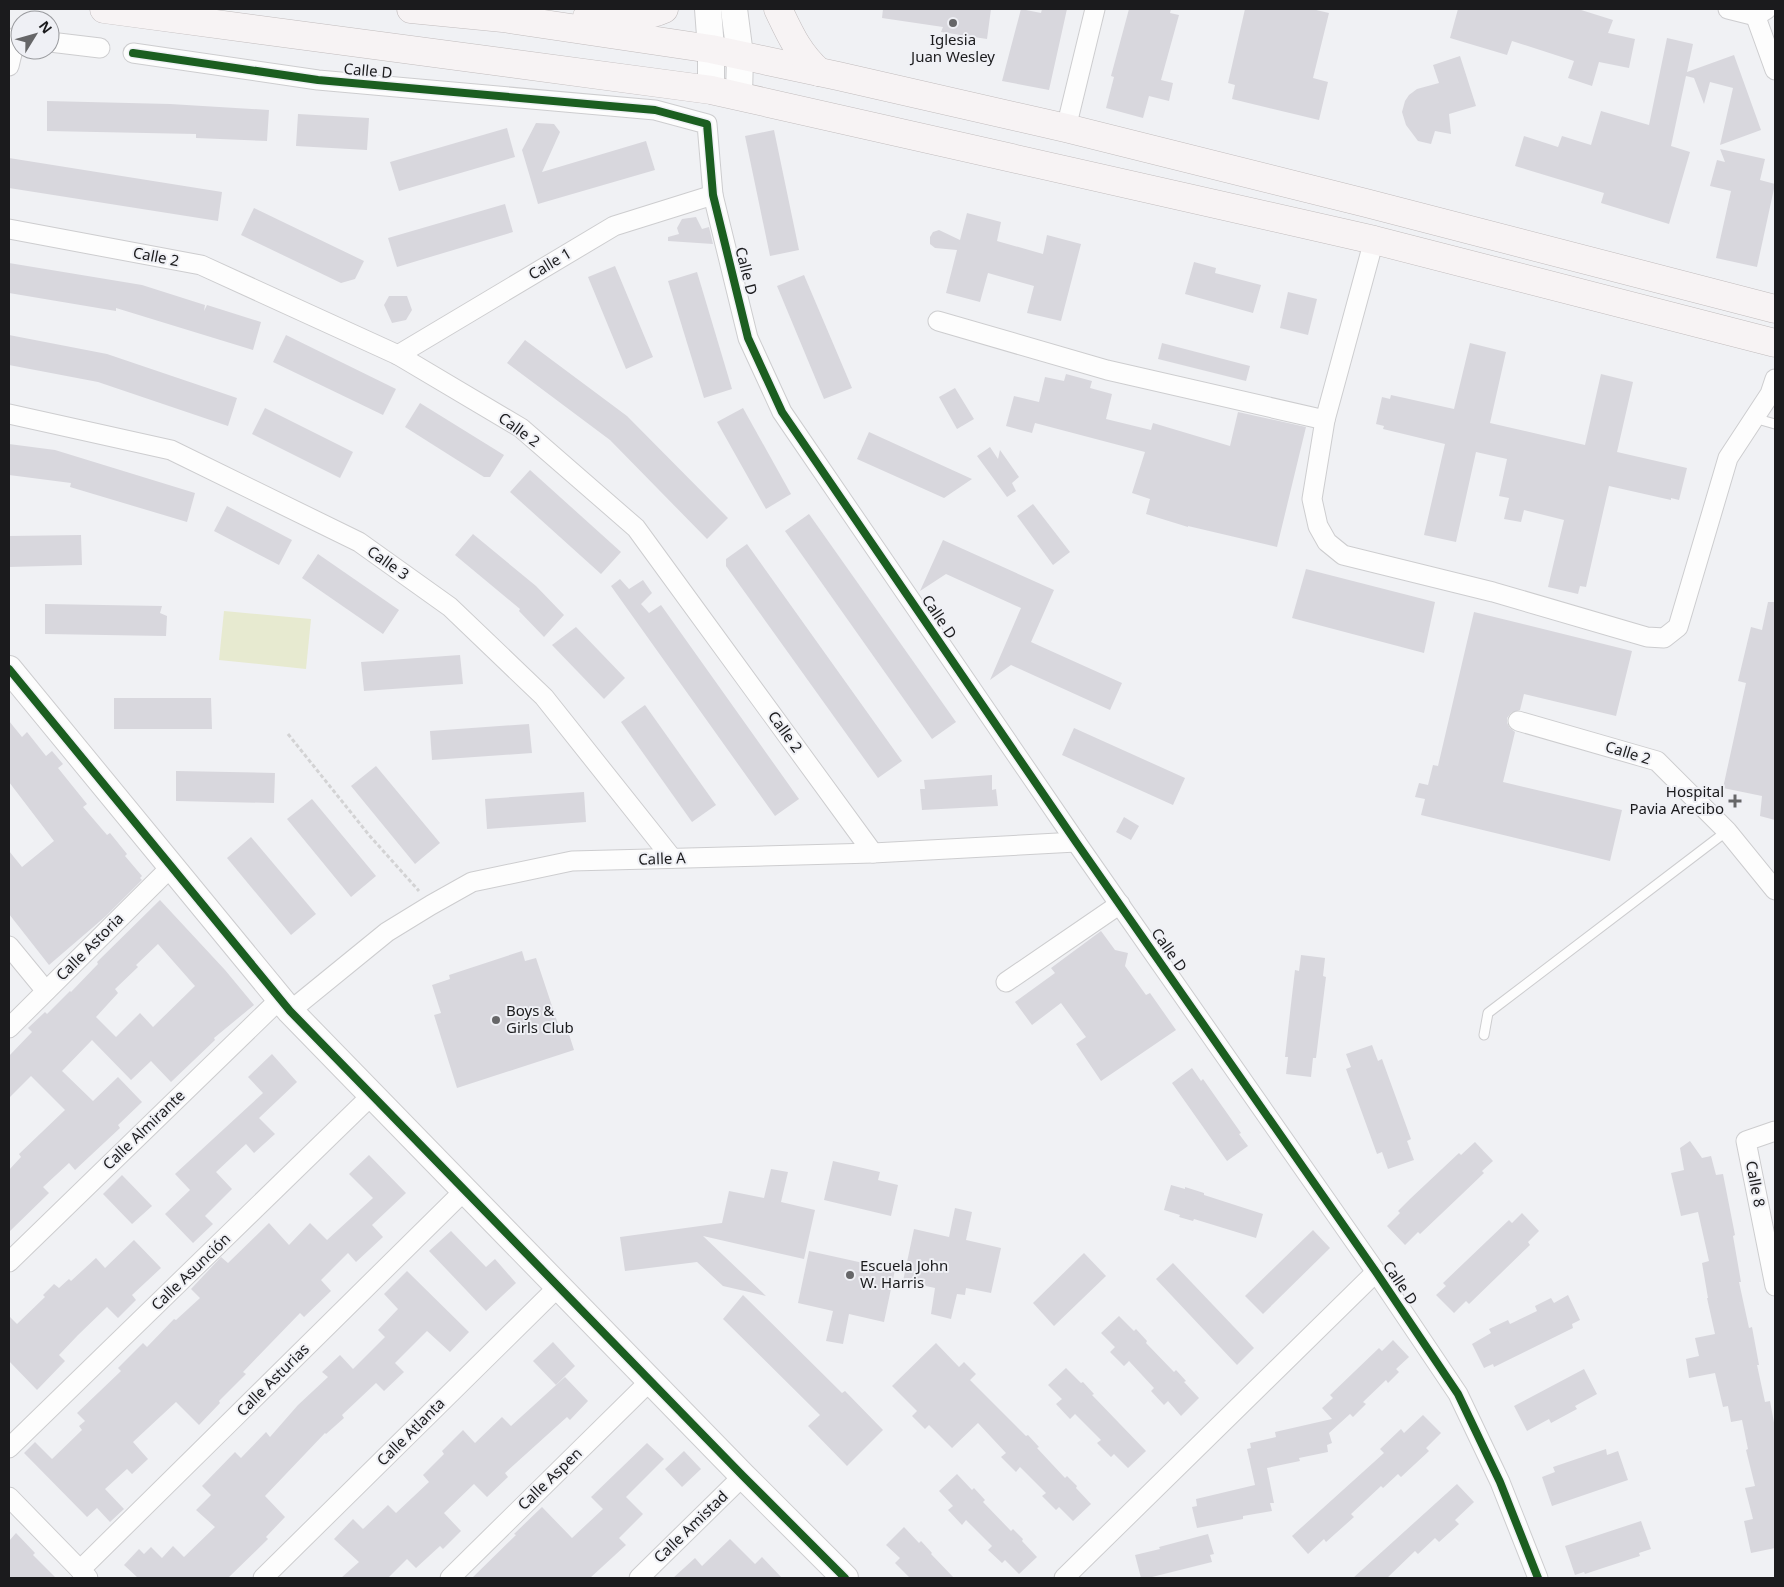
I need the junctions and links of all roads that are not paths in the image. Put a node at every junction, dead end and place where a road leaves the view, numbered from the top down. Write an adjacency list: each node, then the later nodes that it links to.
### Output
1 (104, 9): 18 (main road)
2 (411, 9): 10 (main road)
3 (664, 9): 10 (main road)
4 (708, 9): 13 (street)
5 (734, 9): 15 (street)
6 (778, 9): 17 (main road)
7 (1095, 9): 20 (street)
8 (1728, 9): 9 (street)
9 (1759, 11): 16 (street)
10 (503, 18): 13 (main road)
11 (60, 43): 12 (street)
12 (100, 48)
13 (712, 49): 15 (main road); 18 (street)
14 (133, 53): 21 (street, Calle D)
15 (740, 55): 17 (main road); 19 (street)
16 (1775, 70)
17 (819, 72): 20 (main road)
18 (711, 90): 19 (main road)
19 (738, 96): 23 (main road)
20 (1066, 128): 24 (main road)
21 (713, 195): 27 (street, Calle 1); 36 (street, Calle D)
22 (9, 229): 27 (street, Calle 2)
23 (1374, 240): 26 (main road); 31 (street)
24 (1775, 309)
25 (938, 321): 31 (street)
26 (1775, 343)
27 (398, 355): 37 (street, Calle 2)
28 (1775, 379): 30 (street)
29 (9, 414): 38 (street, Calle 3)
30 (1754, 418): 31 (street); 32 (lane)
31 (1325, 420)
32 (1775, 424)
33 (9, 669): 39 (street)
34 (1518, 721): 35 (street, Calle 2)
35 (1727, 831): 40 (street, Calle 2); 47 (lane)
36 (1076, 842): 37 (street, Calle A); 41 (street, Calle D)
37 (873, 853): 38 (street, Calle A)
38 (672, 858): 45 (street, Calle A)
39 (171, 866): 44 (street, Calle Astoria); 45 (street)
40 (1775, 890)
41 (1120, 904): 43 (street); 52 (street, Calle D)
42 (9, 946): 44 (street)
43 (1006, 982)
44 (46, 991): 46 (street, Calle Astoria)
45 (285, 1005): 48 (street); 51 (street, Calle Almirante)
46 (9, 1028)
47 (1484, 1035)
48 (372, 1095): 50 (street); 56 (street, Calle Asunción)
49 (1775, 1131): 54 (street, Calle 8)
50 (466, 1190): 53 (street); 59 (street, Calle Asturias)
51 (9, 1262)
52 (1376, 1272): 64 (street); 65 (street, Calle D)
53 (560, 1286): 55 (street); 61 (street, Calle Atlanta)
54 (1775, 1286)
55 (651, 1380): 57 (street); 62 (street, Calle Aspen)
56 (9, 1448)
57 (743, 1476): 60 (street); 63 (street, Calle Amistad)
58 (9, 1497): 59 (street)
59 (84, 1574)
60 (839, 1576)
61 (263, 1578)
62 (450, 1578)
63 (639, 1578)
64 (1064, 1578)
65 (1538, 1578)

